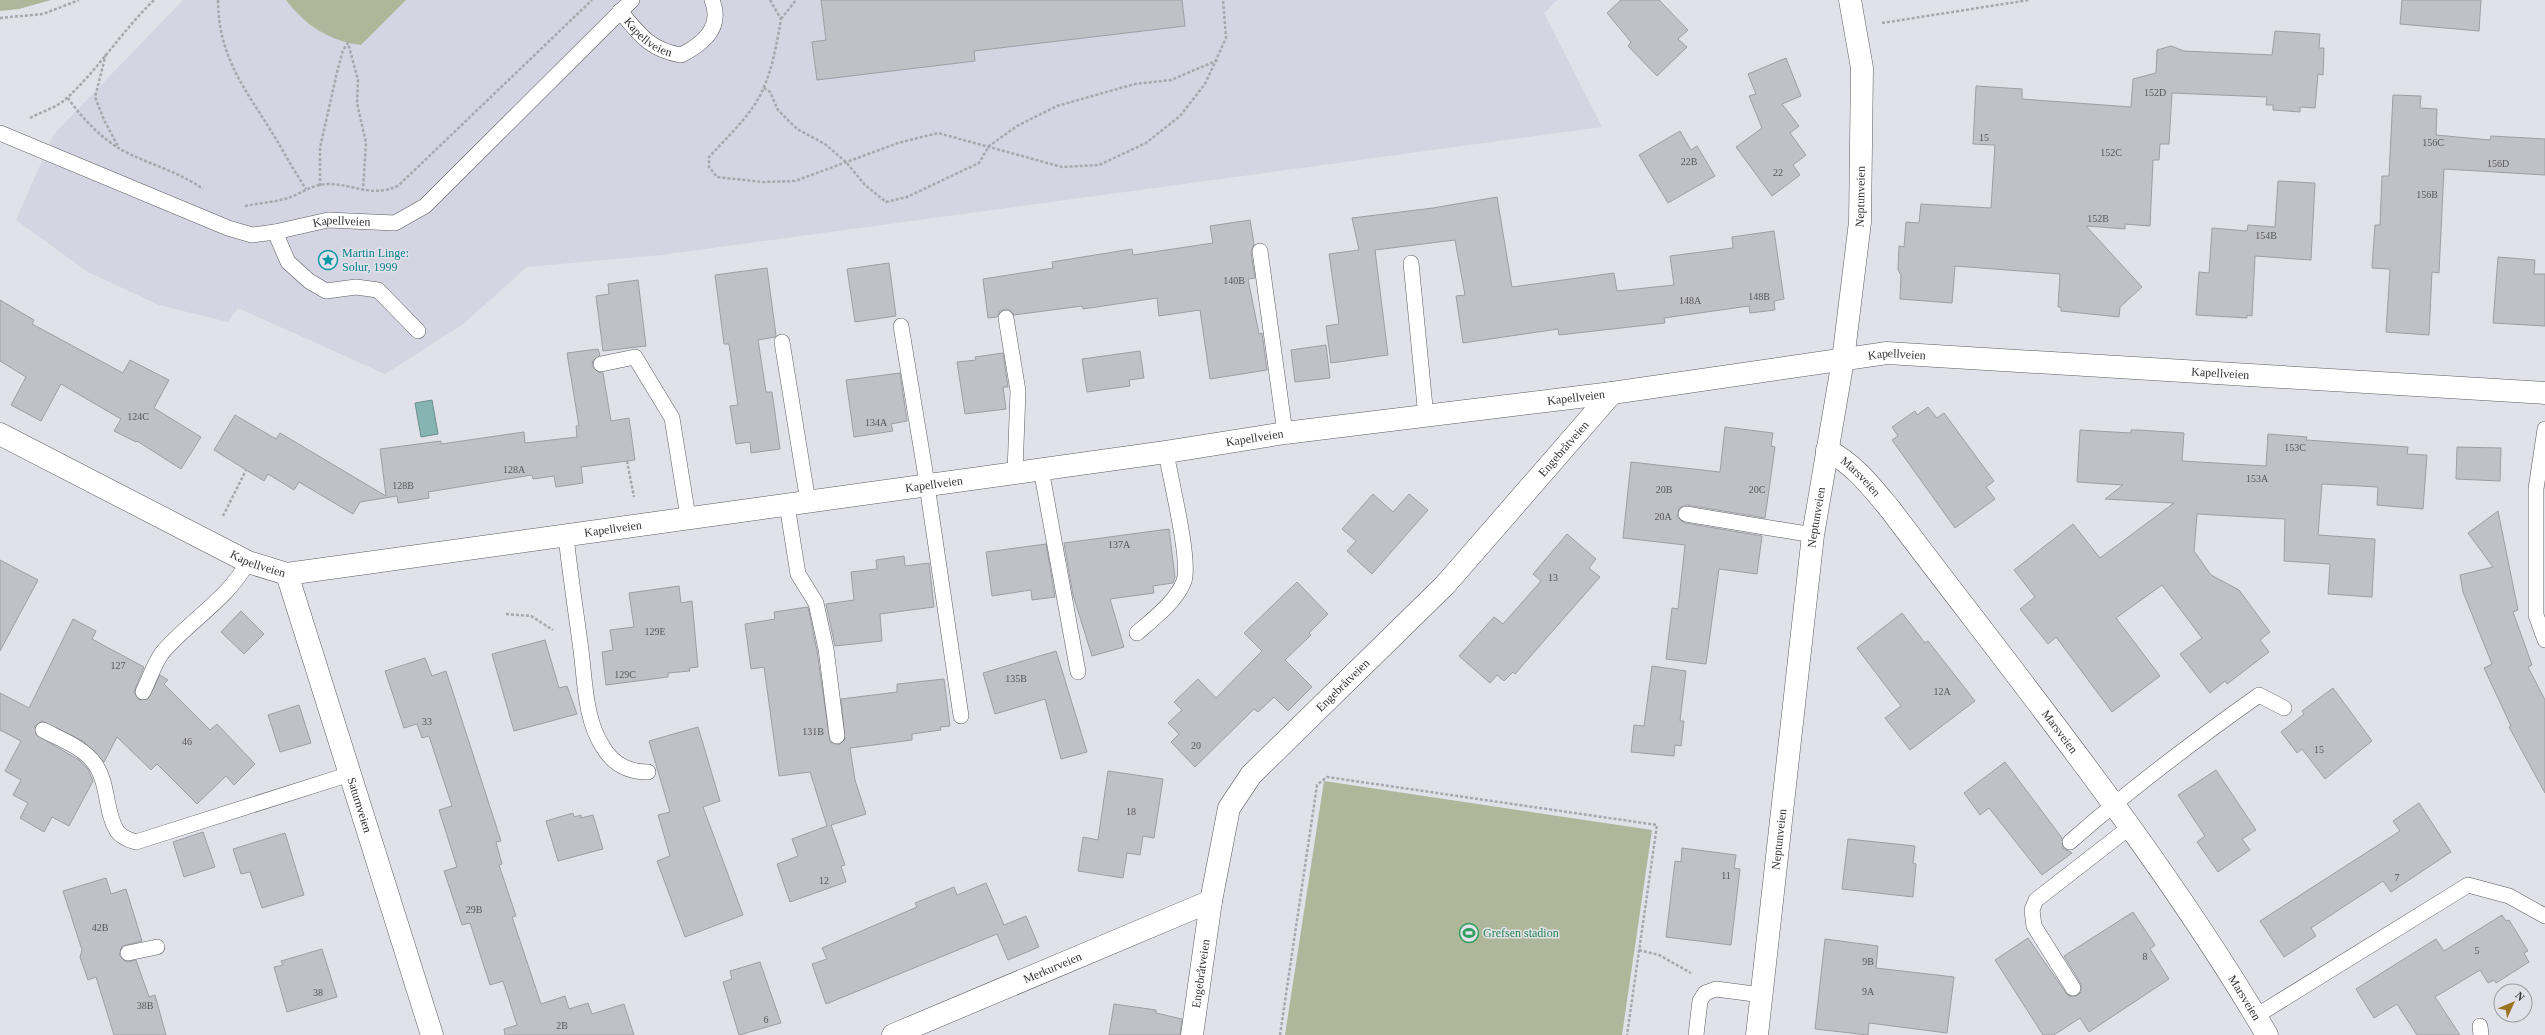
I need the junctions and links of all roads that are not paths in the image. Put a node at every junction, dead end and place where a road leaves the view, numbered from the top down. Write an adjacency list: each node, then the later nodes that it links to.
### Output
1 (632, 0): 4 (lane, Kapellveien)
2 (712, 0): 4 (lane, Kapellveien)
3 (1850, 0): 13 (street, Neptunveien)
4 (620, 11): 6 (lane, Kapellveien)
5 (5, 135): 6 (lane, Kapellveien)
6 (275, 232): 11 (lane)
7 (1260, 252): 19 (lane)
8 (1411, 263): 17 (lane)
9 (1006, 318): 24 (lane)
10 (901, 326): 25 (lane)
11 (418, 330)
12 (782, 342): 26 (lane)
13 (1843, 360): 15 (street, Kapellveien); 16 (street, Kapellveien); 21 (street, Neptunveien)
14 (601, 364): 29 (lane)
15 (1612, 393): 17 (street, Kapellveien); 47 (street, Engebråtveien)
16 (2545, 393)
17 (1426, 417): 19 (street, Kapellveien)
18 (2545, 429): 35 (lane)
19 (1285, 433): 22 (street, Kapellveien)
20 (0, 434): 32 (street, Kapellveien)
21 (1827, 450): 31 (street, Neptunveien); 44 (street, Marsveien)
22 (1166, 452): 23 (street, Kapellveien); 34 (lane)
23 (1041, 469): 24 (street, Kapellveien); 36 (lane)
24 (1015, 472): 25 (street, Kapellveien)
25 (926, 484): 26 (street, Kapellveien); 39 (lane)
26 (808, 502): 27 (street, Kapellveien)
27 (787, 505): 29 (street, Kapellveien); 41 (lane)
28 (1686, 514): 31 (lane)
29 (688, 517): 30 (street, Kapellveien)
30 (566, 536): 33 (street, Kapellveien); 42 (lane)
31 (1813, 536): 52 (street, Neptunveien)
32 (248, 562): 33 (street, Kapellveien); 37 (lane)
33 (287, 574): 43 (street, Saturnveien)
34 (1137, 633)
35 (2545, 640)
36 (1078, 672)
37 (143, 692)
38 (2284, 708): 44 (lane)
39 (961, 716)
40 (43, 730): 43 (lane)
41 (837, 736)
42 (648, 772)
43 (350, 774): 54 (street, Saturnveien)
44 (2113, 805): 45 (street, Marsveien); 46 (lane)
45 (2130, 827): 51 (lane); 53 (street, Marsveien)
46 (2070, 842)
47 (1211, 901): 55 (street, Merkurveien); 56 (street, Engebråtveien)
48 (2545, 916): 53 (lane)
49 (157, 947): 50 (lane)
50 (128, 953)
51 (2073, 988)
52 (1762, 995): 57 (lane); 58 (street, Neptunveien)
53 (2256, 1016): 59 (street, Marsveien)
54 (432, 1035)
55 (893, 1035)
56 (1192, 1035)
57 (1696, 1035)
58 (1757, 1035)
59 (2267, 1035)

